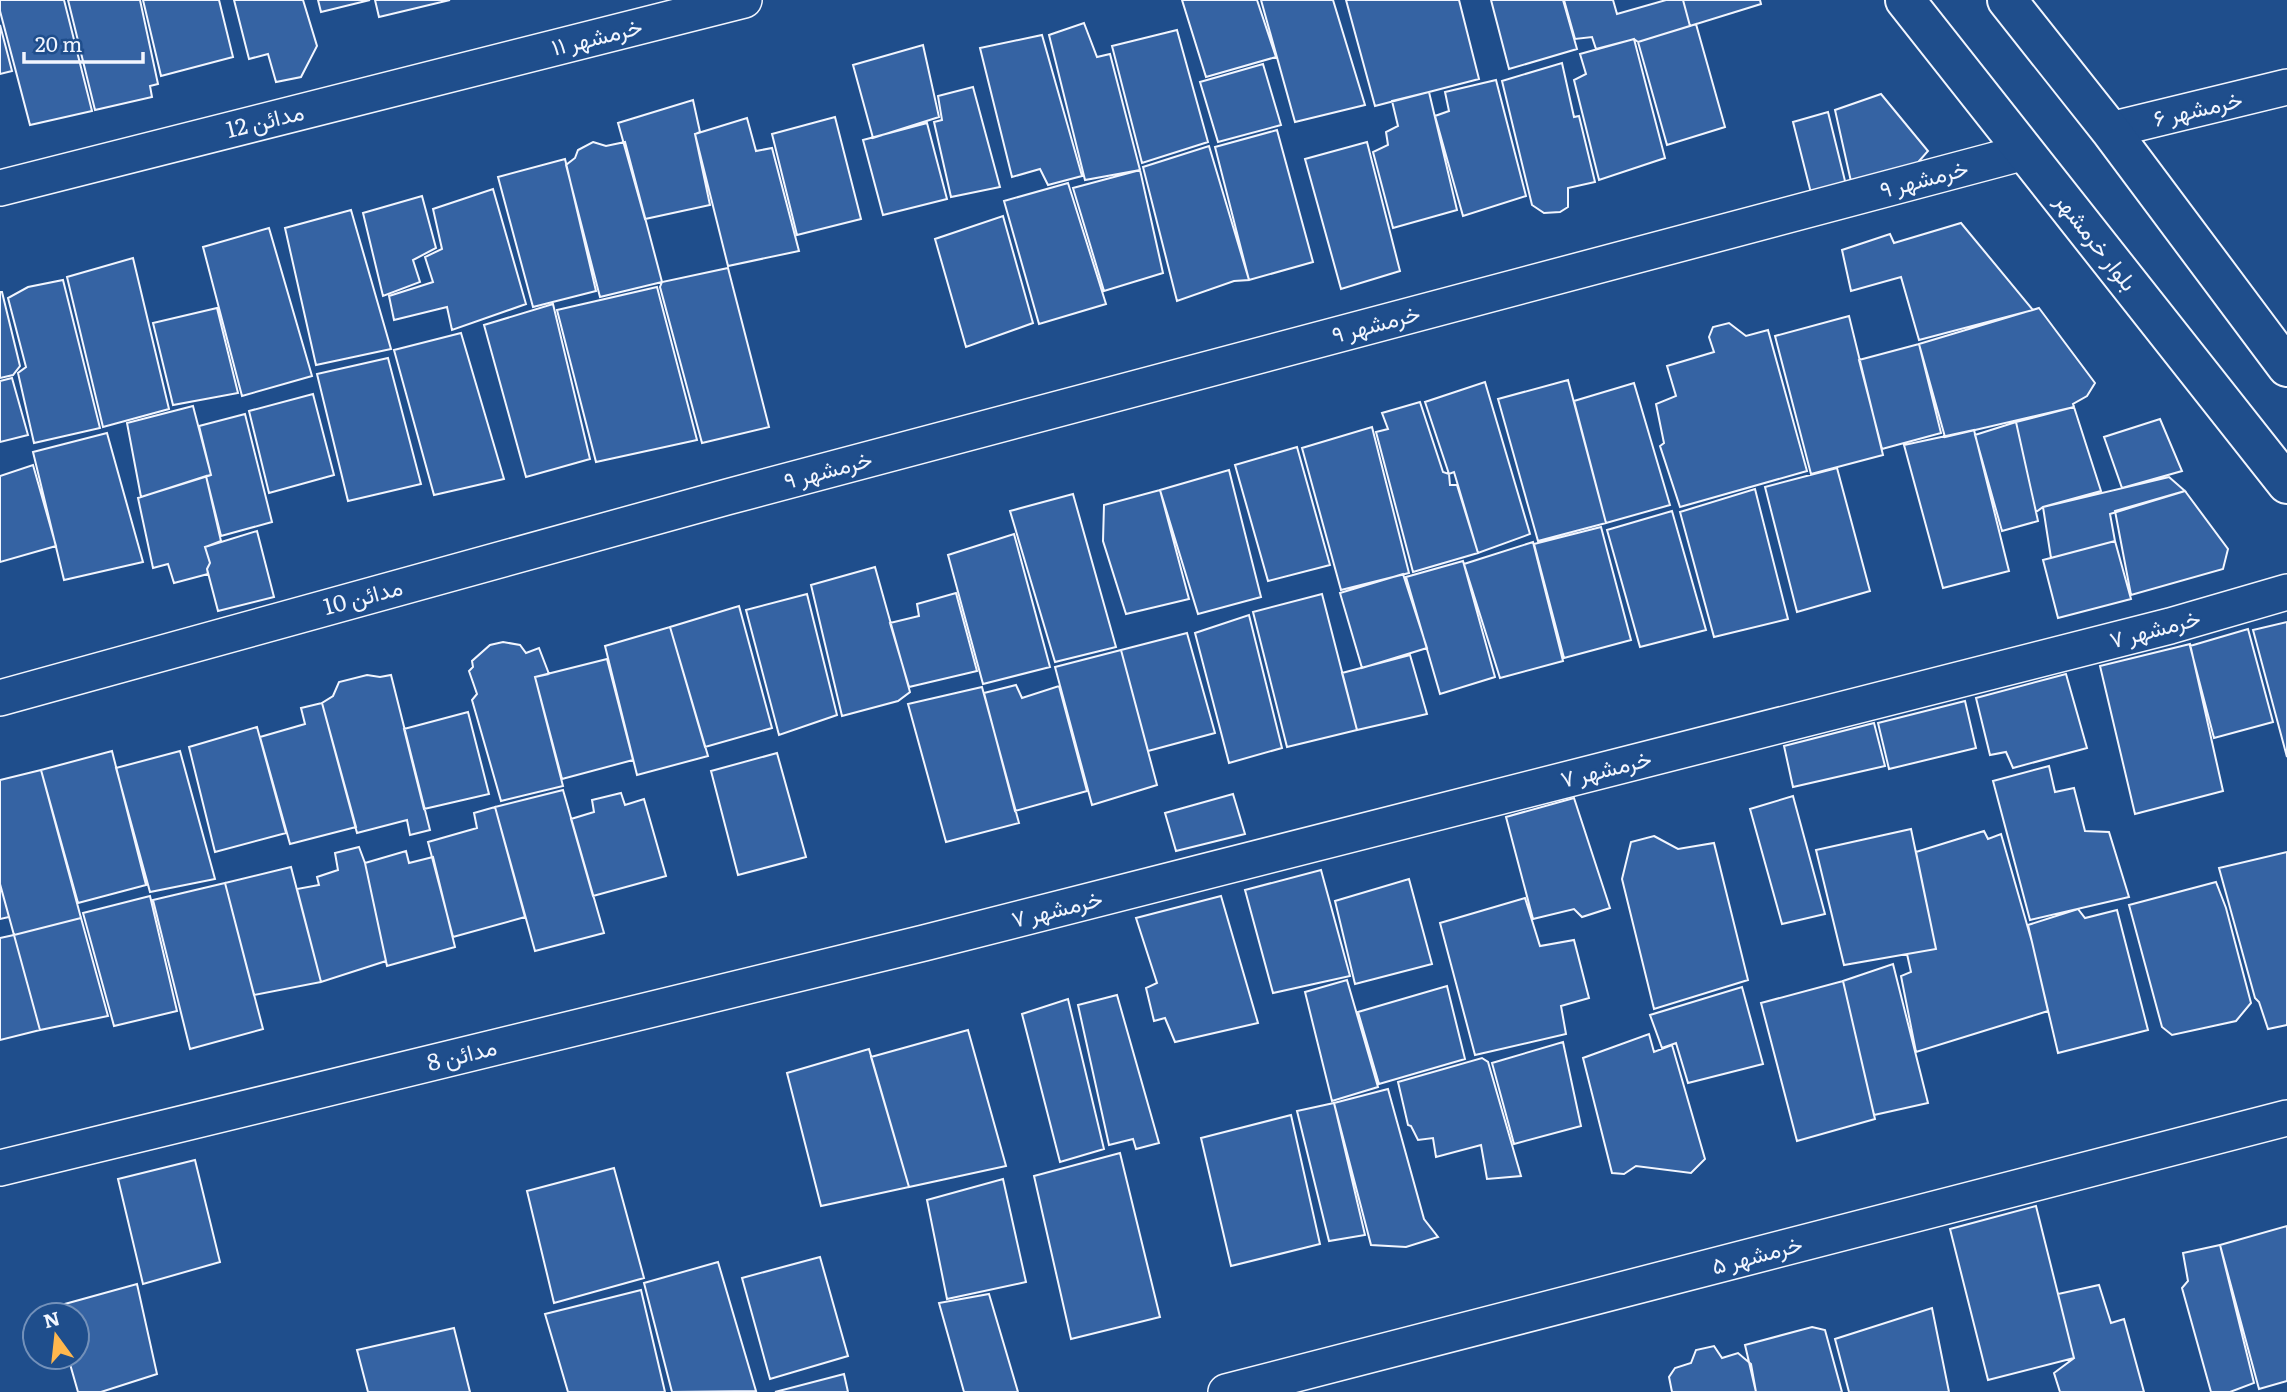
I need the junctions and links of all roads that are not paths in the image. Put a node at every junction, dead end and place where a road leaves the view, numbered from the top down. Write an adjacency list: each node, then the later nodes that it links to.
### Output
1 (744, 0): 4 (street, خرمشهر ۱۱)
2 (1905, 0): 7 (main road, بلوار خرمشهر)
3 (2007, 0): 6 (main road)
4 (531, 54): 8 (street, مدائن 12)
5 (2287, 88): 6 (street, خرمشهر ۶)
6 (2110, 130): 9 (main road)
7 (2025, 152): 10 (main road, بلوار خرمشهر); 11 (street, خرمشهر ۹)
8 (0, 188)
9 (2287, 367)
10 (2287, 484)
11 (727, 497): 13 (street, مدائن 10)
12 (2287, 592): 14 (street, خرمشهر ۷)
13 (0, 698)
14 (924, 943): 16 (street, مدائن 8)
15 (2287, 1118): 17 (street, خرمشهر ۵)
16 (0, 1168)
17 (1226, 1392)

